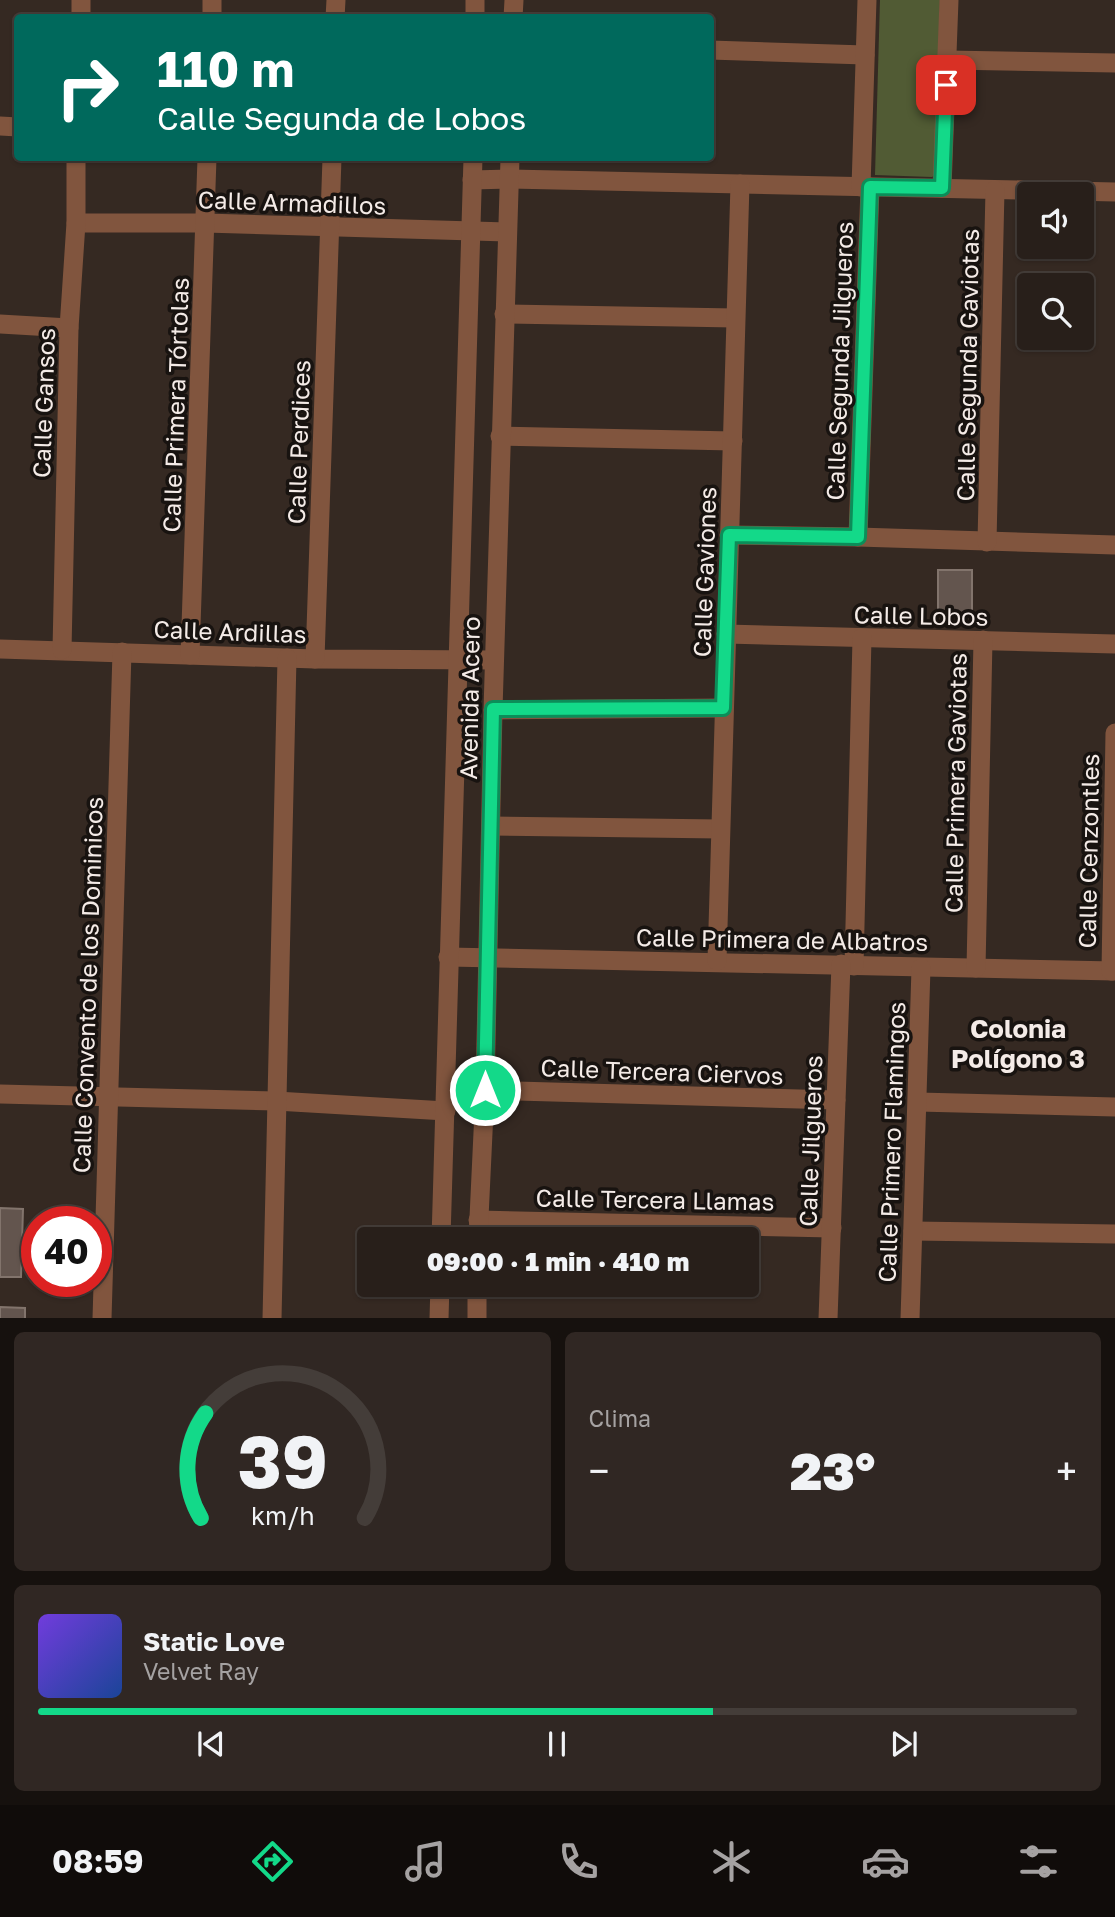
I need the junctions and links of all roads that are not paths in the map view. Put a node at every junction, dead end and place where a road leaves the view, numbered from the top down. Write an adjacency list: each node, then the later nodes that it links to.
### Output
1 (867, 0): 4 (street, Calle Segunda Jilgueros)
2 (949, 0): 5 (street)
3 (714, 50): 4 (street)
4 (865, 55): 15 (street, Calle Segunda Jilgueros)
5 (947, 60): 6 (street); 16 (street)
6 (1115, 63)
7 (76, 161): 19 (street, Calle Gansos)
8 (207, 161): 20 (street, Calle Primera Tórtolas)
9 (332, 161): 21 (street, Calle Perdices)
10 (472, 161): 13 (street, Avenida Acero)
11 (510, 161): 12 (street, Avenida Acero)
12 (510, 179): 13 (street); 14 (street); 23 (street, Avenida Acero)
13 (472, 180): 22 (street, Avenida Acero)
14 (740, 184): 15 (street); 25 (street, Calle Gaviones)
15 (866, 187): 16 (street); 31 (street, Calle Segunda Jilgueros)
16 (942, 188): 17 (street)
17 (995, 190): 18 (street); 32 (street, Calle Segunda Gaviotas)
18 (1115, 192)
19 (76, 223): 20 (street, Calle Armadillos); 27 (street, Calle Gansos)
20 (205, 223): 21 (street, Calle Armadillos); 41 (street, Calle Primera Tórtolas)
21 (330, 227): 22 (street, Calle Armadillos); 43 (street, Calle Perdices)
22 (470, 232): 23 (street, Calle Armadillos); 45 (street, Avenida Acero)
23 (507, 232): 24 (street, Avenida Acero)
24 (504, 314): 25 (street); 28 (street, Avenida Acero)
25 (735, 318): 29 (street, Calle Gaviones)
26 (0, 324): 27 (street)
27 (69, 328): 39 (street, Calle Gansos)
28 (500, 436): 29 (street); 44 (street, Avenida Acero)
29 (733, 441): 30 (street, Calle Gaviones)
30 (729, 535): 31 (street); 34 (street, Calle Gaviones)
31 (858, 537): 32 (street)
32 (987, 542): 33 (street)
33 (1115, 545)
34 (726, 634): 35 (street, Calle Lobos); 46 (street, Calle Gaviones)
35 (862, 638): 36 (street, Calle Lobos); 54 (street, Calle Jilgueros)
36 (983, 640): 37 (street, Calle Lobos); 56 (street, Calle Primera Gaviotas)
37 (1115, 644)
38 (0, 649): 39 (street, Calle Ardillas)
39 (62, 650): 40 (street, Calle Ardillas)
40 (122, 652): 41 (street, Calle Ardillas); 60 (street, Calle Convento de los Dominicos)
41 (191, 655): 42 (street, Calle Ardillas)
42 (287, 658): 43 (street, Calle Ardillas); 62 (street)
43 (315, 659): 45 (street, Calle Ardillas)
44 (494, 660): 45 (street, Calle Ardillas); 47 (street, Avenida Acero)
45 (458, 662): 51 (street, Avenida Acero)
46 (723, 708): 47 (street); 50 (street, Calle Gaviones)
47 (493, 709): 49 (street, Avenida Acero)
48 (1115, 733): 57 (street, Calle Cenzontles)
49 (491, 826): 50 (street); 52 (street, Avenida Acero)
50 (720, 829): 53 (street, Calle Gaviones)
51 (448, 957): 52 (street, Calle Primera de Albatros); 65 (street, Avenida Acero)
52 (486, 957): 53 (street, Calle Primera de Albatros); 58 (street, Avenida Acero)
53 (717, 961): 54 (street, Calle Primera de Albatros)
54 (848, 965): 55 (street, Calle Primera de Albatros); 61 (street, Calle Jilgueros)
55 (920, 968): 56 (street, Calle Primera de Albatros); 63 (street, Calle Primero Flamingos)
56 (976, 968): 57 (street, Calle Primera de Albatros)
57 (1113, 971)
58 (485, 1090): 61 (street, Calle Tercera Ciervos); 67 (street, Avenida Acero)
59 (0, 1094): 60 (street)
60 (108, 1097): 62 (street); 74 (street, Calle Convento de los Dominicos)
61 (836, 1100): 69 (street, Calle Jilgueros)
62 (276, 1101): 65 (street); 75 (street)
63 (918, 1102): 64 (street); 70 (street, Calle Primero Flamingos)
64 (1115, 1107)
65 (446, 1111): 66 (street, Avenida Acero)
66 (441, 1227)
67 (478, 1227)
68 (759, 1228): 69 (street, Calle Tercera Llamas)
69 (832, 1228): 78 (street, Calle Jilgueros)
70 (913, 1231): 71 (street); 79 (street, Calle Primero Flamingos)
71 (1115, 1234)
72 (440, 1297): 76 (street)
73 (477, 1297): 77 (street)
74 (102, 1318)
75 (272, 1318)
76 (439, 1318)
77 (477, 1318)
78 (828, 1318)
79 (910, 1318)

